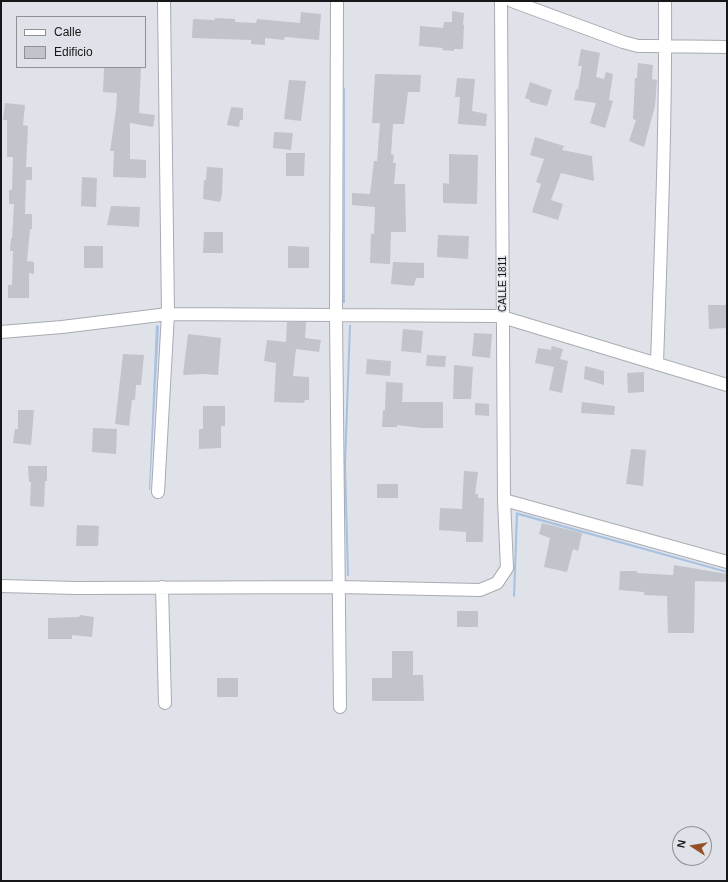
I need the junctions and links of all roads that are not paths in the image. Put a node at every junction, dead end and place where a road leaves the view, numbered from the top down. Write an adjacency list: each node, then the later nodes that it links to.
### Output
1 (164, 1): 8 (street)
2 (337, 1): 9 (street)
3 (501, 1): 10 (street, CALLE 1811)
4 (512, 1): 6 (street)
5 (665, 1): 6 (street)
6 (666, 46): 7 (street); 12 (street)
7 (727, 48)
8 (168, 314): 9 (street); 11 (street); 14 (street)
9 (336, 314): 10 (street); 18 (street)
10 (503, 317): 12 (street); 15 (street, CALLE 1811)
11 (1, 332)
12 (657, 364): 13 (street)
13 (727, 385)
14 (158, 492)
15 (504, 500): 16 (street); 18 (street, CALLE 1811)
16 (727, 562)
17 (1, 586): 19 (street)
18 (340, 587): 19 (street); 21 (street)
19 (162, 588): 20 (street)
20 (165, 703)
21 (340, 707)

